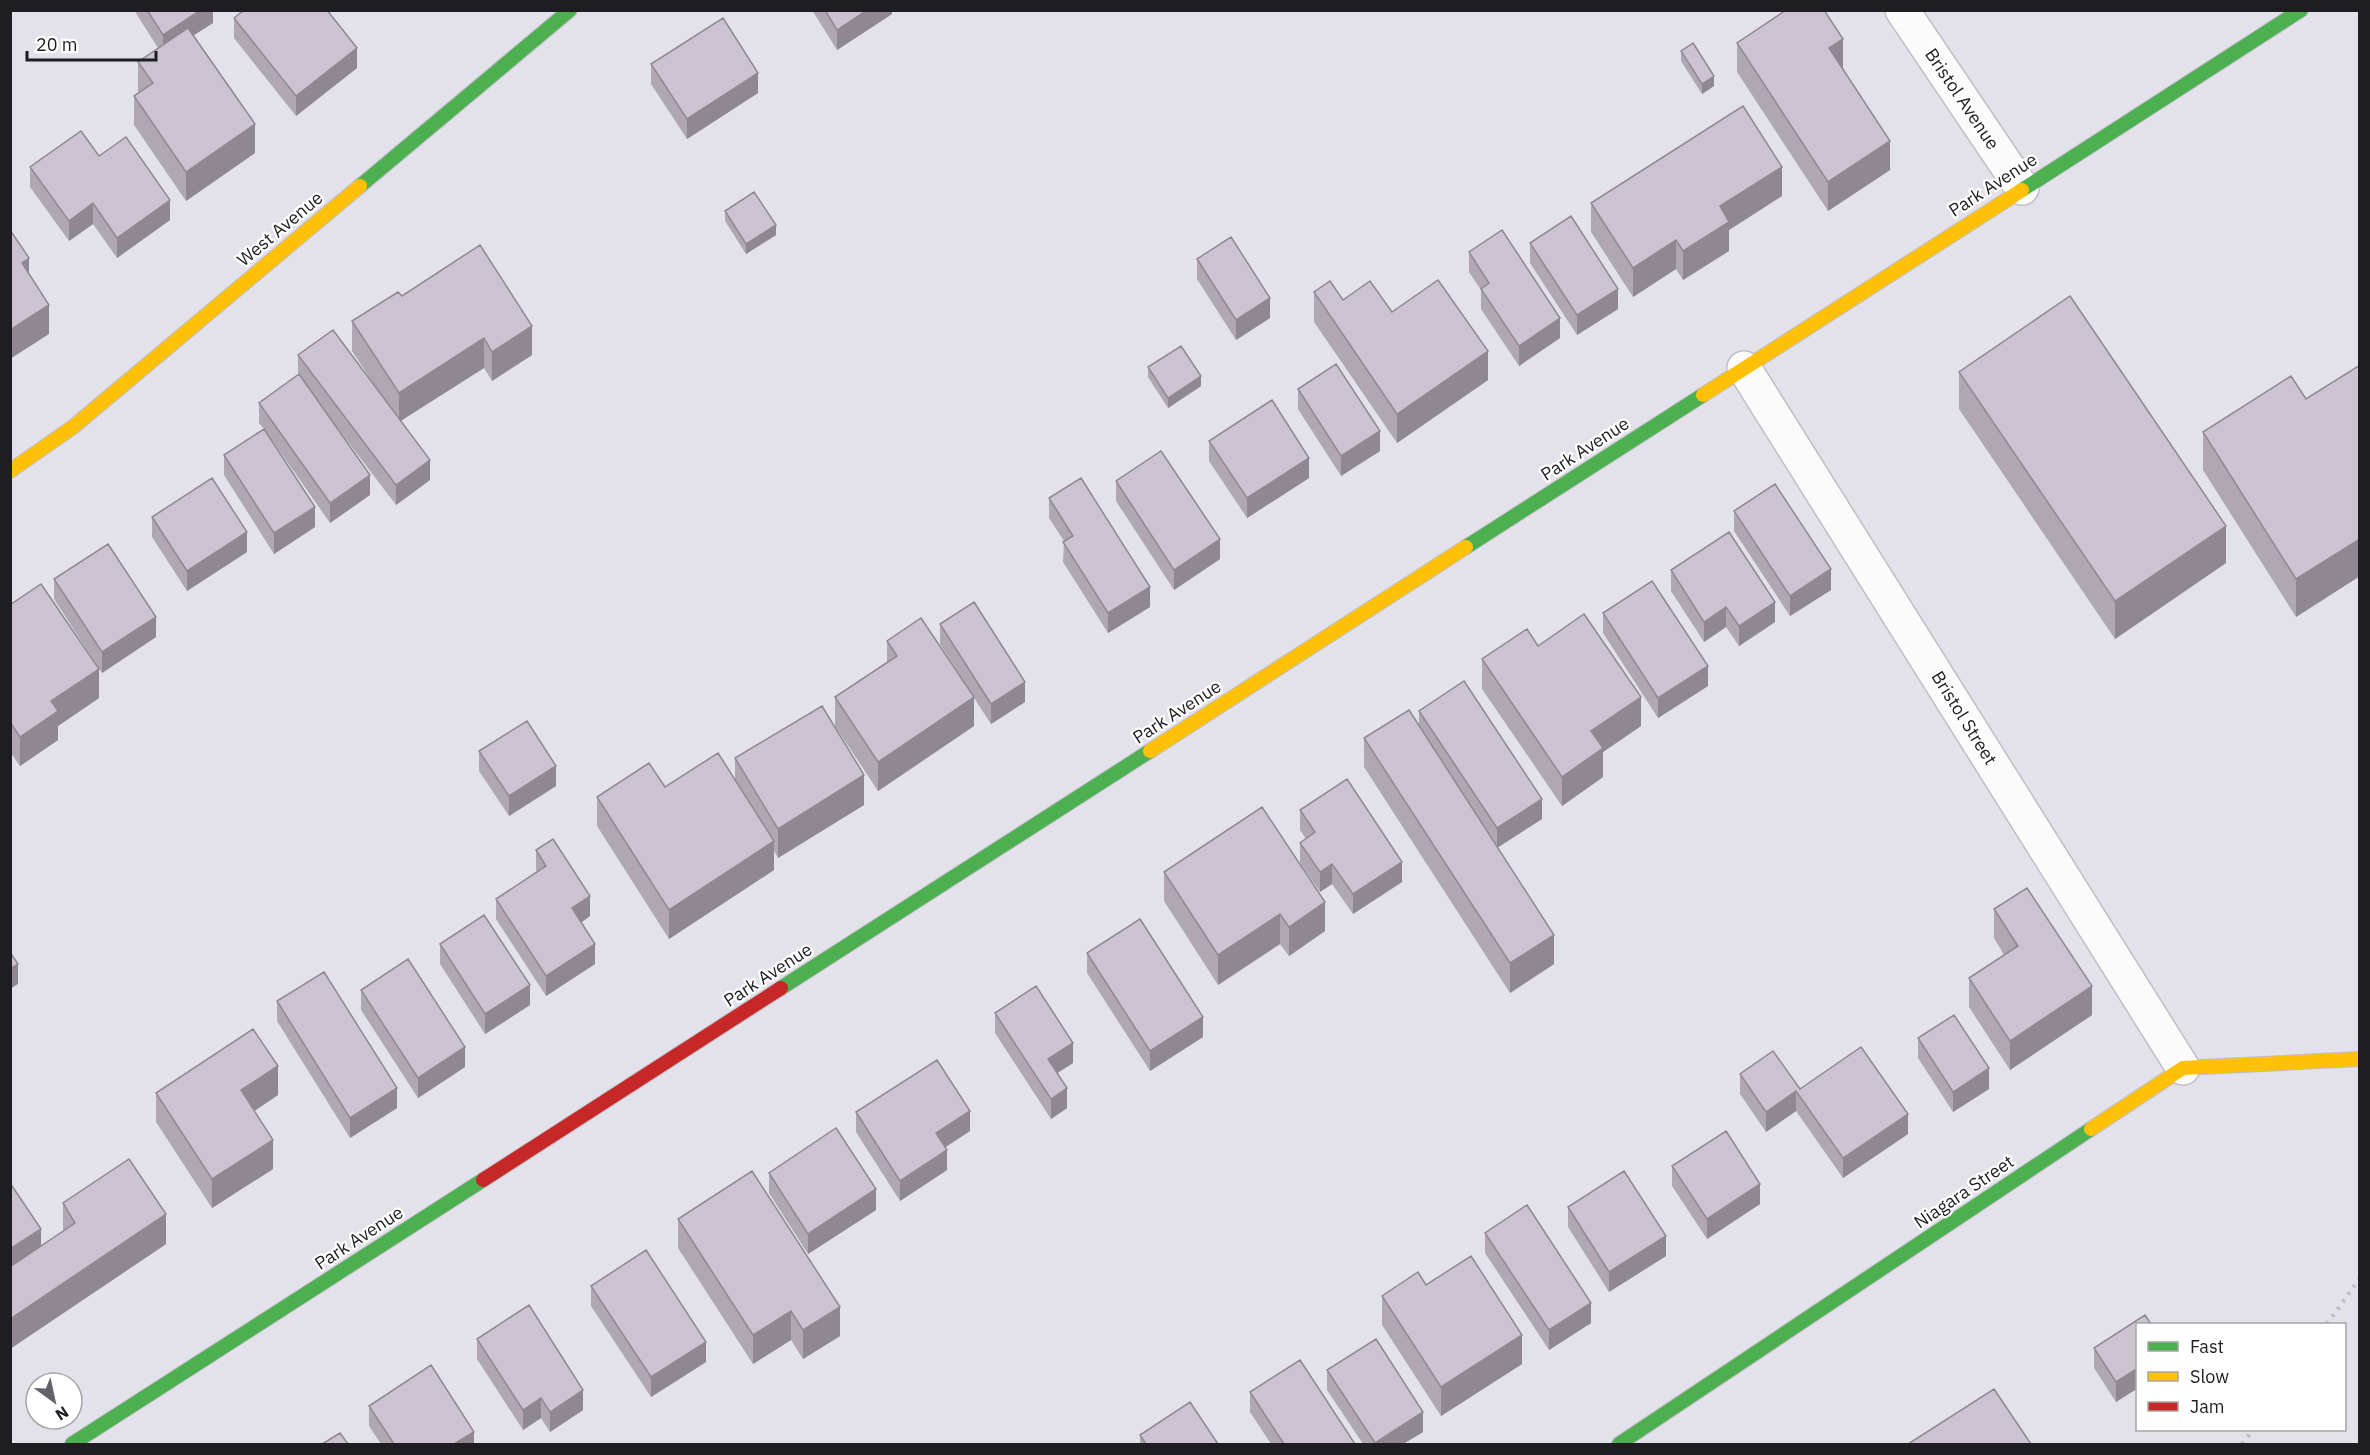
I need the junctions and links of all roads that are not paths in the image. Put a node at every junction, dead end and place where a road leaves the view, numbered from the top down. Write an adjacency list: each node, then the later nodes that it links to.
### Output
1 (570, 10): 6 (main road, West Avenue)
2 (1902, 10): 4 (street, Bristol Avenue)
3 (2301, 10): 4 (main road, Park Avenue)
4 (2022, 188): 5 (main road, Park Avenue)
5 (1744, 368): 8 (street, Bristol Street); 9 (main road, Park Avenue)
6 (10, 471)
7 (2360, 1059): 8 (main road)
8 (2183, 1068): 10 (main road, Niagara Street)
9 (72, 1444)
10 (1619, 1444)

